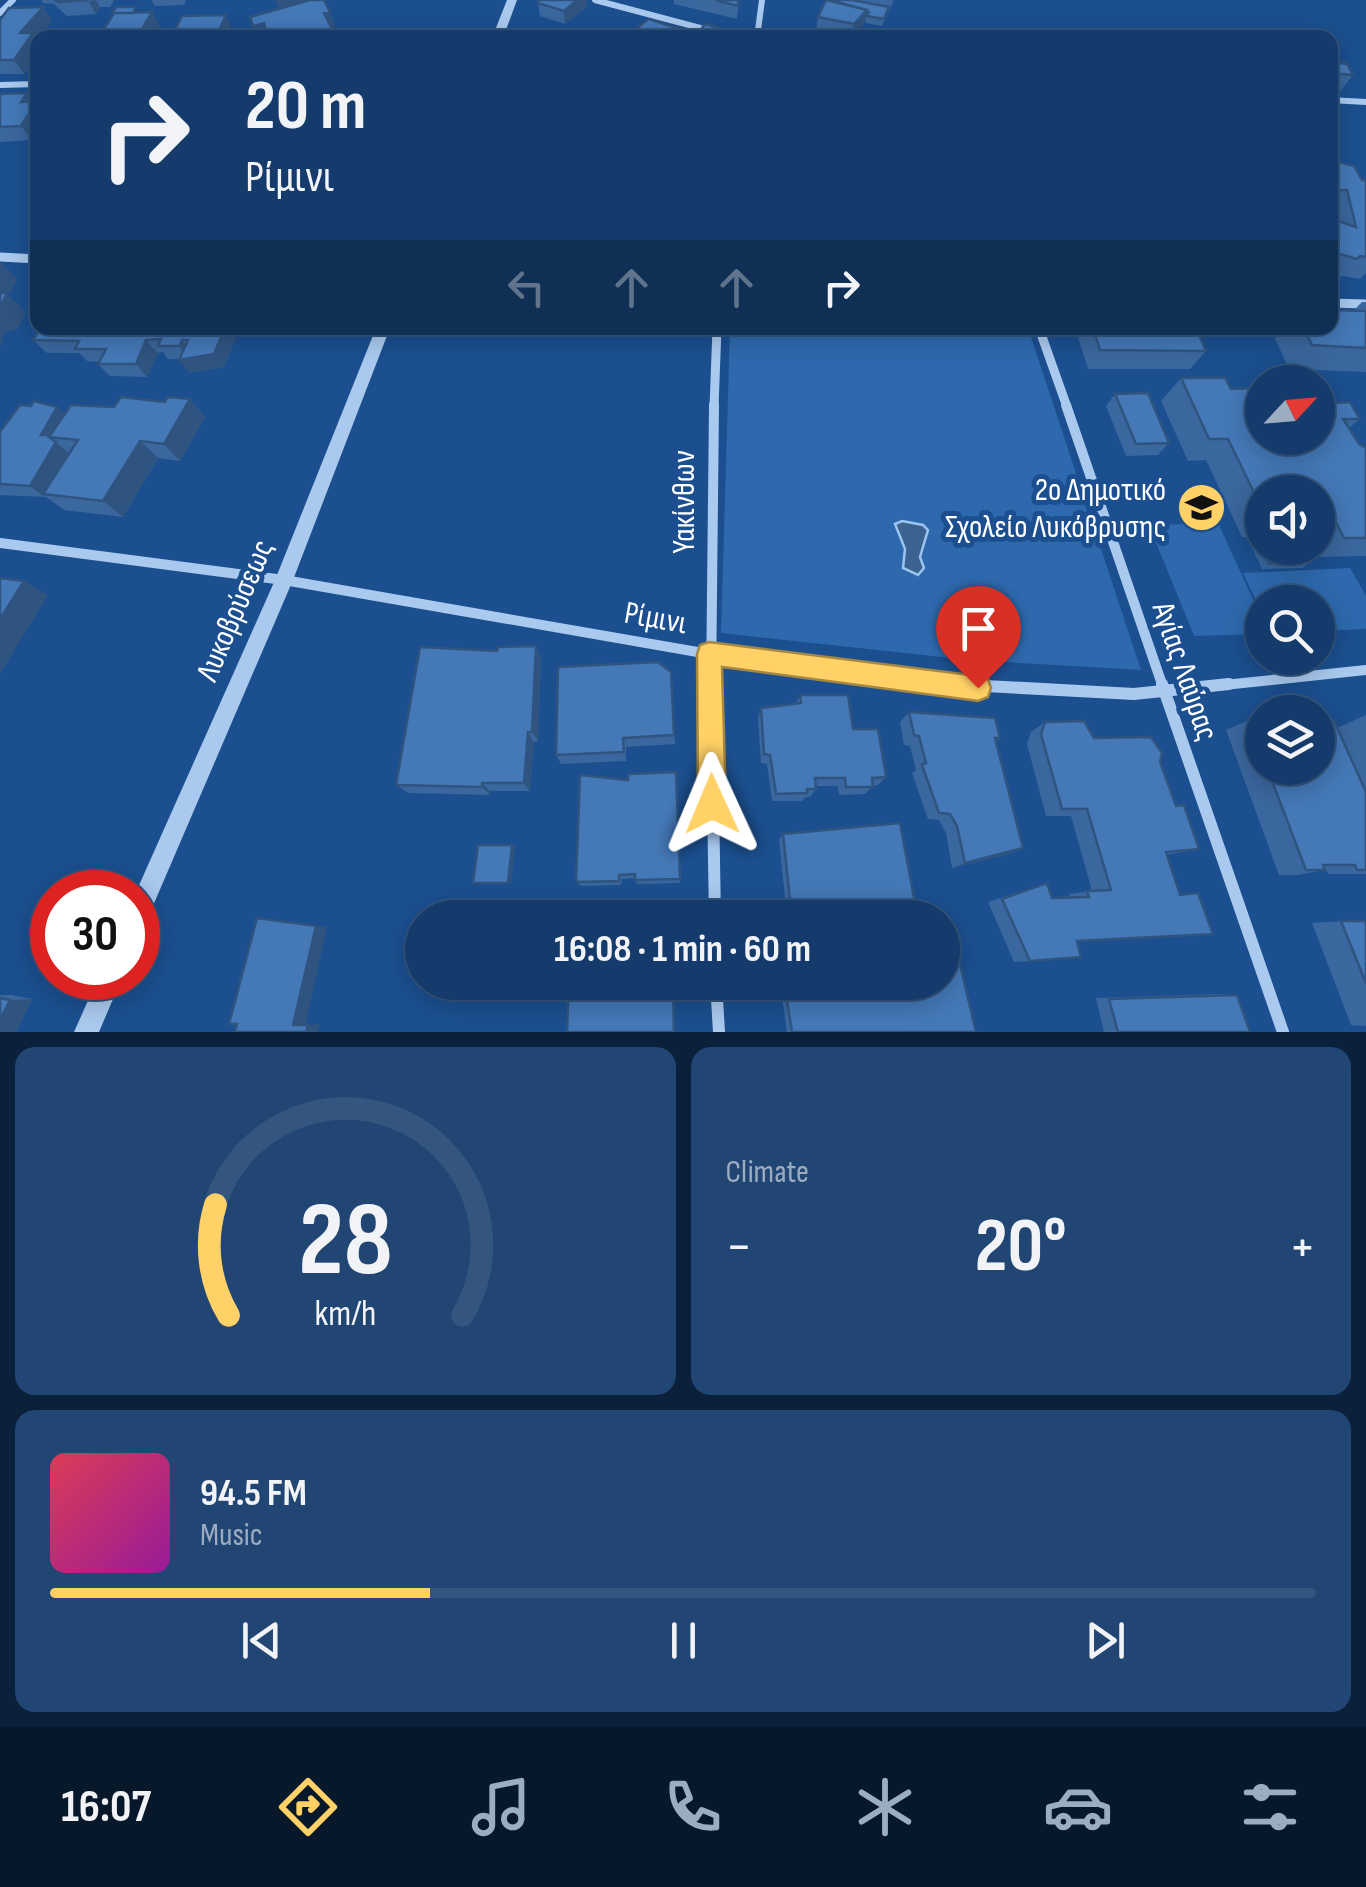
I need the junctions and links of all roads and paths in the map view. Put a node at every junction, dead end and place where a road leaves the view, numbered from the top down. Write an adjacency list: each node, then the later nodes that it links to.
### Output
1 (13, 0): 5 (street)
2 (512, 0): 6 (street)
3 (595, 0): 7 (street)
4 (762, 0): 8 (street)
5 (0, 13)
6 (500, 30)
7 (708, 30)
8 (758, 30)
9 (30, 84): 10 (street)
10 (0, 85)
11 (1338, 100): 12 (street)
12 (1363, 102): 13 (street)
13 (1366, 112)
14 (0, 257): 15 (street)
15 (30, 258)
16 (1338, 303): 17 (street)
17 (1366, 304)
18 (380, 335): 22 (street, Λυκοβρύσεως)
19 (717, 335): 23 (street, Υακίνθων)
20 (1041, 335): 25 (street, Αγίας Λαύρας)
21 (0, 543): 22 (street, Ρίμινι)
22 (284, 580): 23 (street, Ρίμινι); 26 (street, Λυκοβρύσεως)
23 (709, 654): 25 (street, Ρίμινι); 27 (street, Υακίνθων)
24 (1366, 670): 25 (street, Ρίμινι)
25 (1164, 692): 32 (street, Αγίας Λαύρας)
26 (157, 870)
27 (715, 900)
28 (100, 1000): 30 (street)
29 (717, 1000): 31 (street)
30 (86, 1032)
31 (719, 1032)
32 (1283, 1032)

